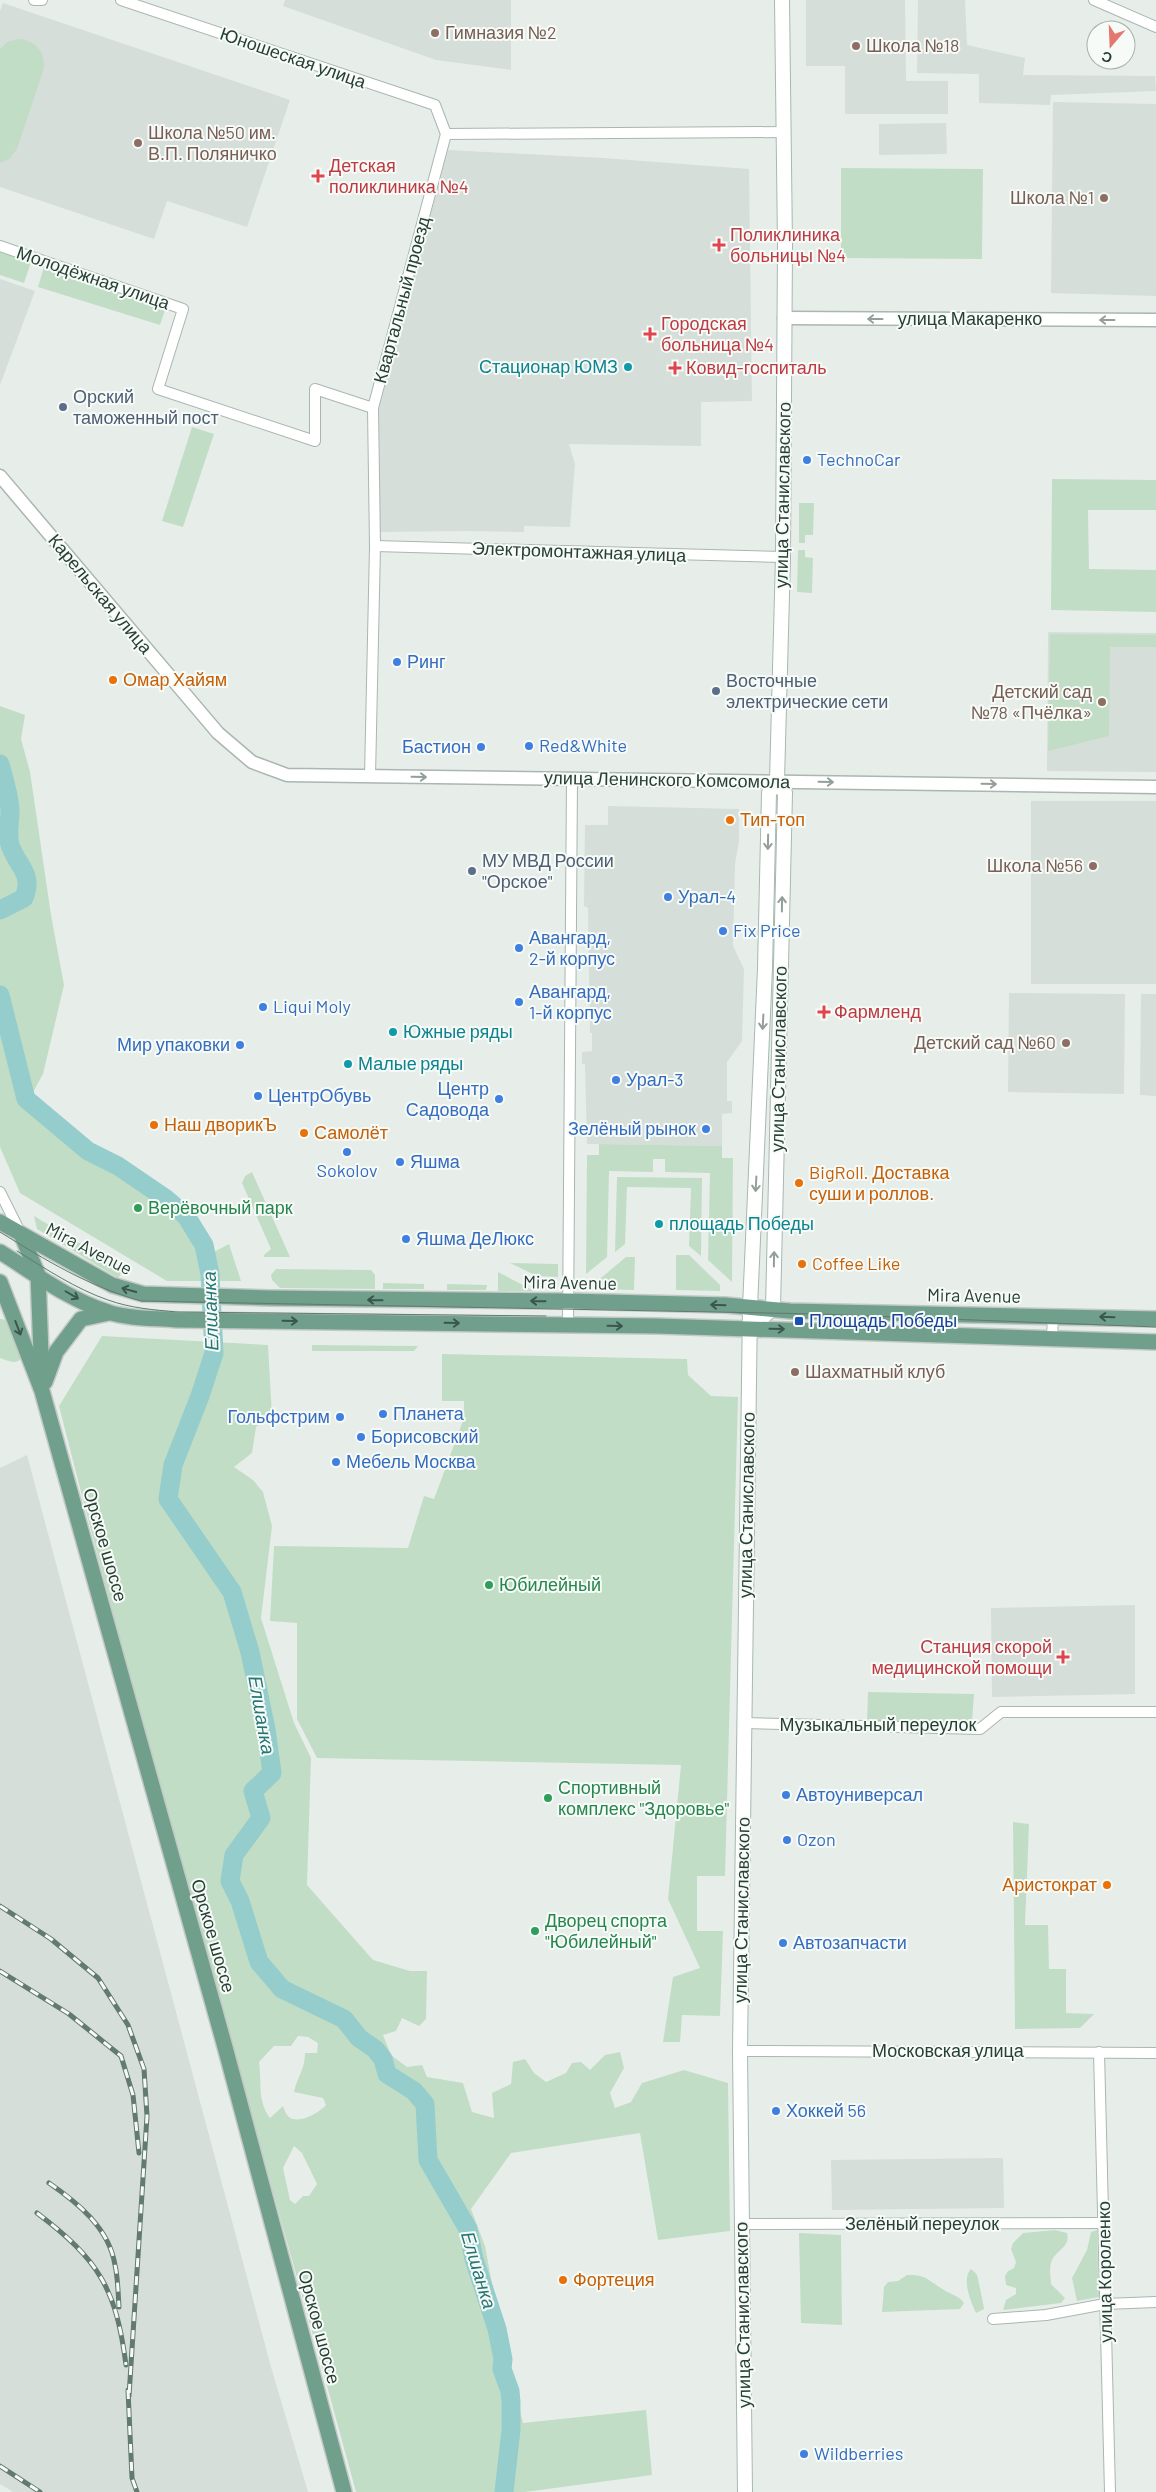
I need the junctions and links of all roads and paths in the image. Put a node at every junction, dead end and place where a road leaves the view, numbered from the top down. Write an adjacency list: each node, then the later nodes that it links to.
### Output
1 (34, 0): 2 (street)
2 (42, 0)
3 (121, 0): 8 (street, Юношеская улица)
4 (782, 0): 7 (main road, улица Станиславского)
5 (1094, 0): 6 (street)
6 (1156, 27)
7 (784, 132): 8 (street); 10 (main road, улица Станиславского)
8 (446, 134): 12 (street, Квартальный проезд)
9 (0, 246): 12 (street, Молодёжная улица)
10 (784, 318): 11 (street, улица Макаренко, one-way to 10); 15 (main road, улица Станиславского)
11 (1156, 320)
12 (373, 408): 14 (street, Квартальный проезд)
13 (0, 476): 16 (street, Карельская улица)
14 (375, 546): 15 (street, Электромонтажная улица); 17 (street, Квартальный проезд)
15 (783, 557): 19 (main road, улица Станиславского)
16 (200, 712): 17 (street, улица Ленинского Комсомола)
17 (370, 776): 18 (street, улица Ленинского Комсомола, one-way to 18)
18 (572, 778): 19 (street, улица Ленинского Комсомола); 27 (street)
19 (777, 781): 20 (street, улица Ленинского Комсомола, one-way to 20); 28 (main road, улица Станиславского, one-way to 28); 29 (main road, улица Станиславского, one-way to 19)
20 (1156, 787)
21 (0, 1192): 23 (street)
22 (0, 1222): 23 (main road, Mira Avenue)
23 (22, 1236): 25 (main road); 27 (main road, Mira Avenue, one-way to 23)
24 (0, 1252): 25 (main road)
25 (38, 1276): 30 (main road, one-way to 30); 41 (main road)
26 (0, 1282): 41 (main road, one-way to 41)
27 (569, 1301): 28 (main road, Mira Avenue, one-way to 27); 35 (street)
28 (750, 1307): 29 (main road, Mira Avenue); 36 (main road, улица Станиславского)
29 (773, 1308): 31 (main road, Mira Avenue); 36 (main road)
30 (109, 1313): 35 (main road, one-way to 35); 41 (main road)
31 (907, 1313): 32 (main road, Mira Avenue); 37 (street)
32 (945, 1314): 33 (main road, Mira Avenue); 38 (street)
33 (1053, 1316): 34 (main road, Mira Avenue, one-way to 33); 39 (street)
34 (1156, 1319)
35 (568, 1325): 36 (main road, one-way to 36)
36 (750, 1328): 37 (main road, one-way to 37); 43 (main road, улица Станиславского)
37 (906, 1335): 38 (main road)
38 (944, 1336): 39 (main road)
39 (1052, 1339): 40 (main road)
40 (1156, 1342)
41 (42, 1390): 52 (main road, Орское шоссе)
42 (1156, 1712): 43 (street, Музыкальный переулок)
43 (744, 1723): 44 (main road, улица Станиславского)
44 (740, 2052): 45 (street, Московская улица); 48 (main road, улица Станиславского)
45 (1099, 2052): 46 (street, Московская улица); 47 (street, улица Короленко)
46 (1156, 2053)
47 (1103, 2223): 48 (street, Зелёный переулок); 50 (street, улица Короленко)
48 (741, 2224): 53 (main road, улица Станиславского)
49 (1156, 2302): 50 (street)
50 (1105, 2304): 51 (street); 54 (street, улица Короленко)
51 (993, 2318)
52 (344, 2492)
53 (745, 2492)
54 (1110, 2492)

